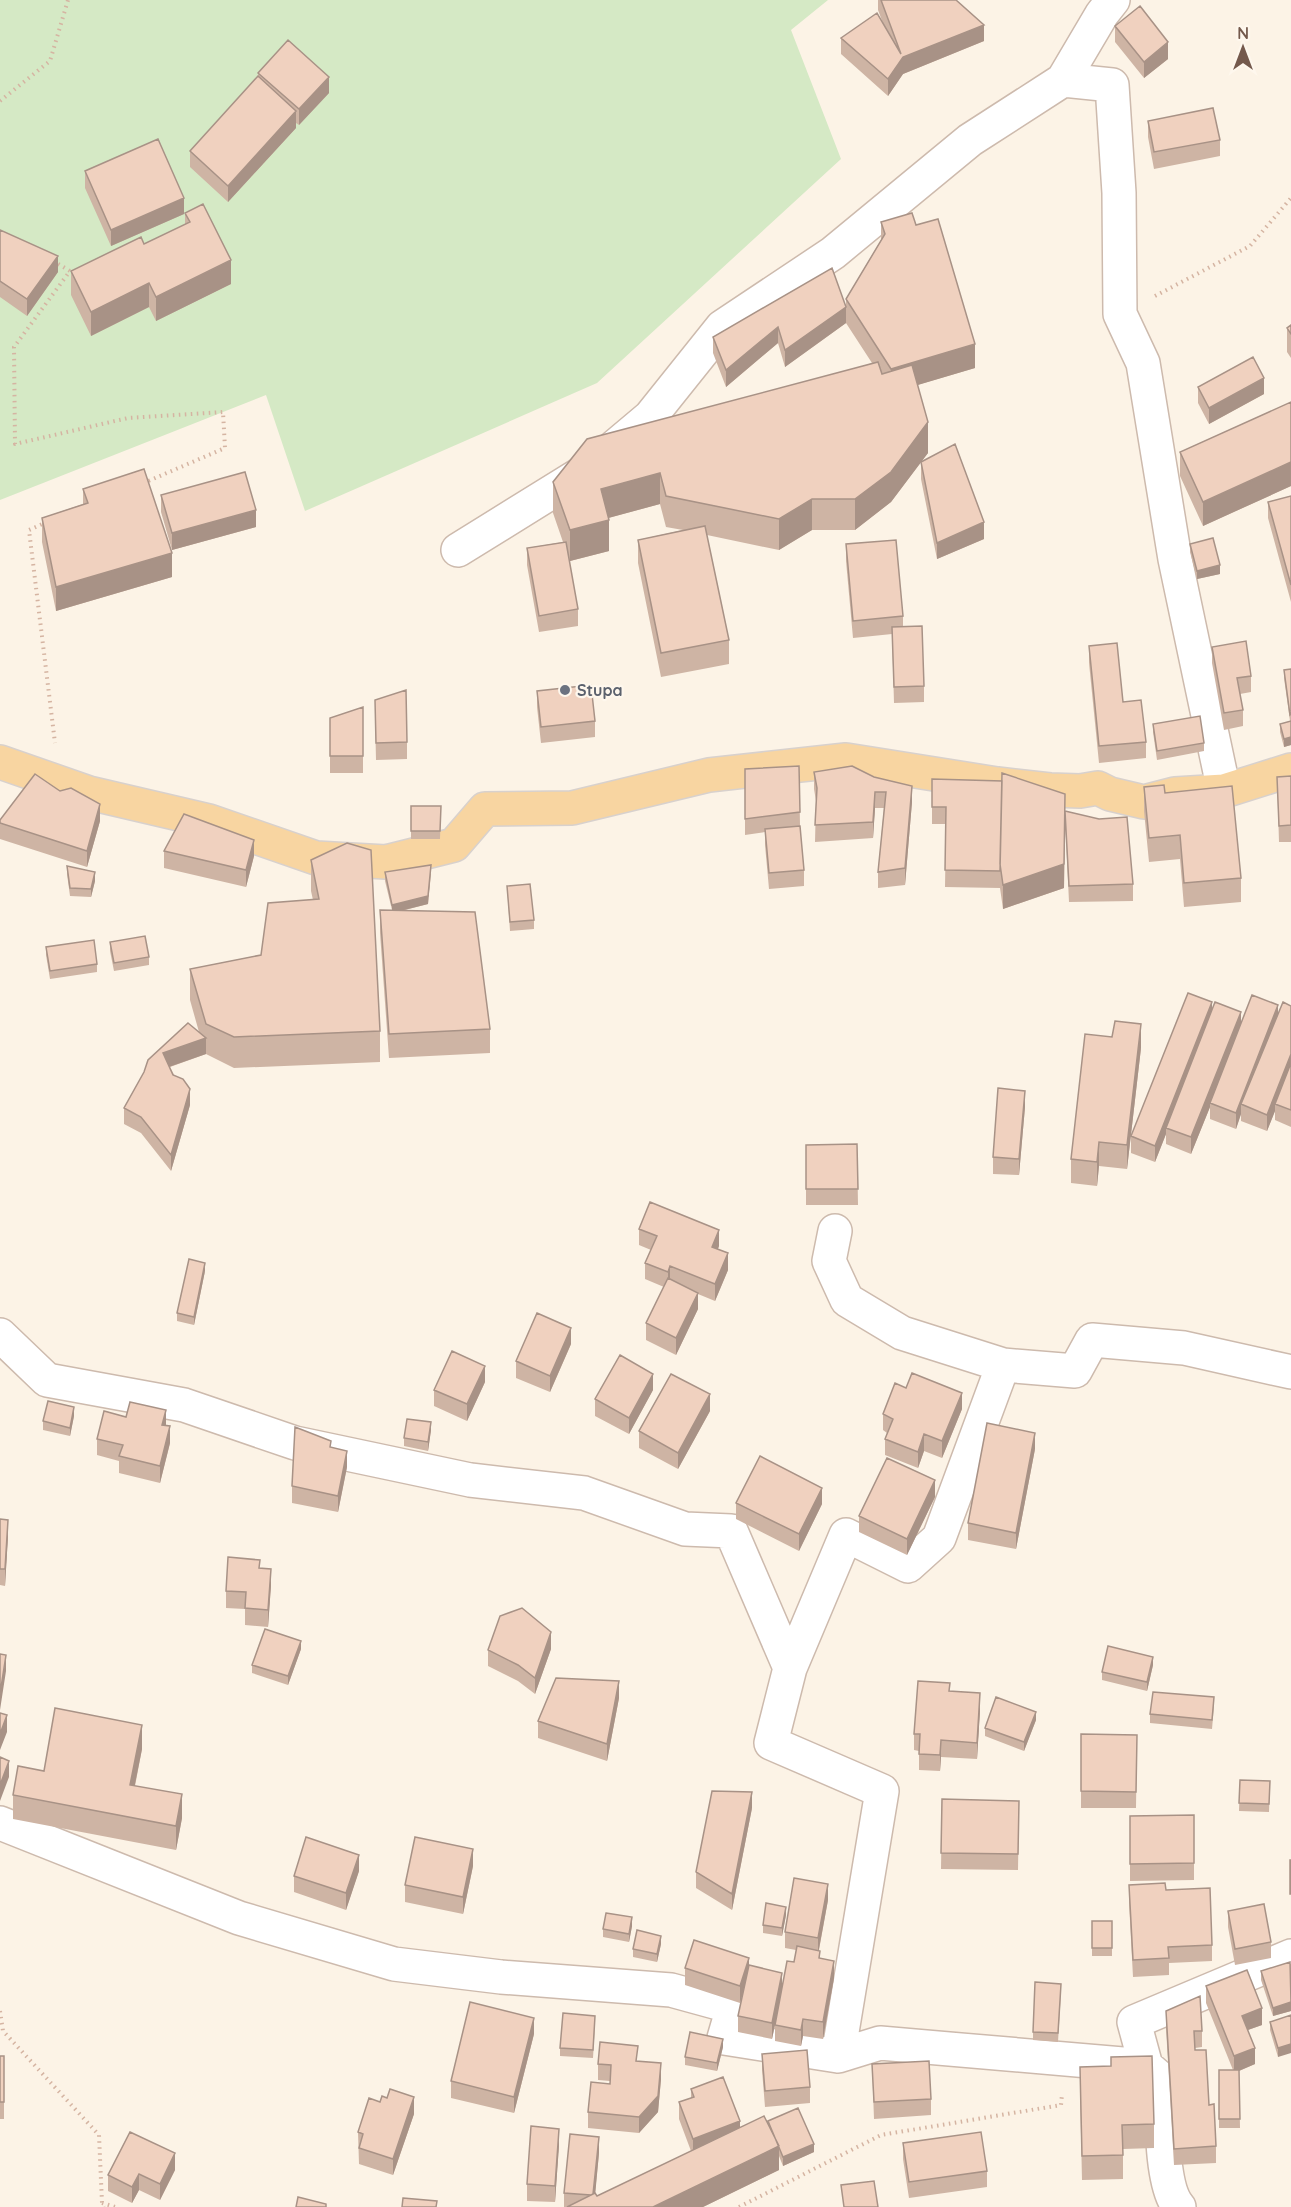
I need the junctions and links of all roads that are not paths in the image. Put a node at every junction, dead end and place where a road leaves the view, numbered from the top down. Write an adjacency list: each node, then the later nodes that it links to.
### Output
1 (1113, 0): 2 (street)
2 (1063, 80): 3 (street); 6 (street)
3 (458, 550)
4 (0, 762): 6 (main road)
5 (1291, 770): 6 (main road)
6 (1224, 791)
7 (835, 1231): 9 (street)
8 (0, 1335): 11 (street)
9 (1003, 1365): 10 (street); 11 (street)
10 (1291, 1372)
11 (790, 1668): 14 (street)
12 (0, 1823): 14 (street)
13 (1291, 1956): 15 (street)
14 (838, 2056): 15 (street)
15 (1146, 2066): 16 (street)
16 (1179, 2207)

